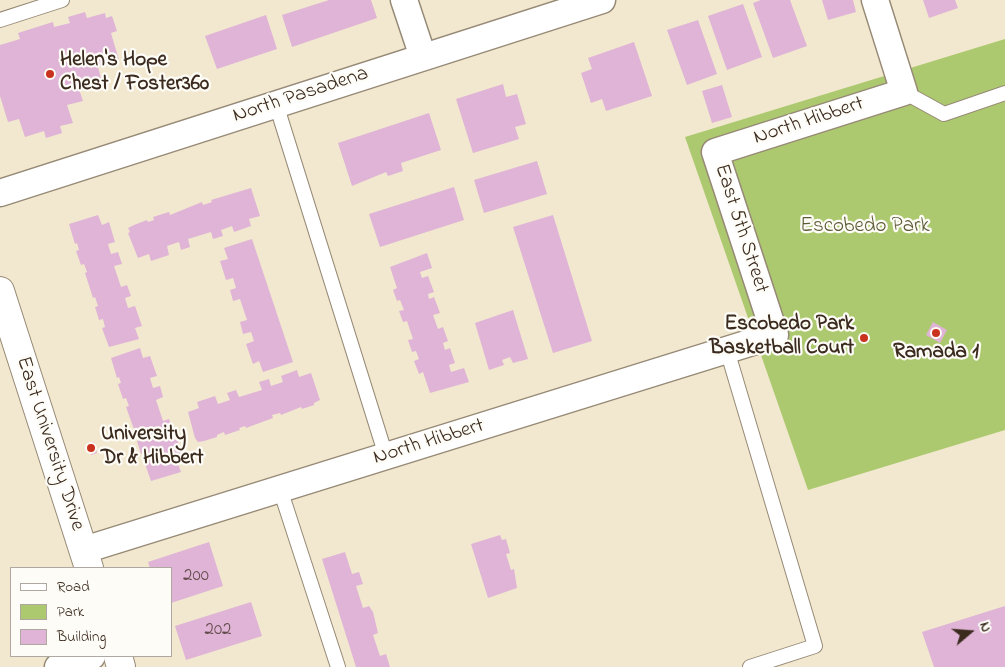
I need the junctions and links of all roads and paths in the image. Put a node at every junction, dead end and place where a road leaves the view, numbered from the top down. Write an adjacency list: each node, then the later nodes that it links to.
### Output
1 (62, 0): 5 (lane)
2 (404, 0): 6 (street)
3 (602, 0): 6 (street, North Pasadena)
4 (875, 0): 7 (street)
5 (0, 20)
6 (423, 57): 9 (street, North Pasadena)
7 (904, 92): 8 (lane); 10 (street, North Hibbert)
8 (1005, 93)
9 (276, 104): 11 (street, North Pasadena); 15 (lane)
10 (714, 152): 13 (street, East 5th Street)
11 (0, 193)
12 (0, 294): 17 (main road, East University Drive)
13 (774, 335): 14 (street, North Hibbert)
14 (727, 350): 15 (street, North Hibbert); 21 (lane)
15 (386, 456): 16 (street, North Hibbert)
16 (280, 489): 17 (street, North Hibbert); 20 (lane)
17 (86, 559)
18 (89, 657): 19 (street)
19 (58, 667)
20 (338, 667)
21 (750, 667)

